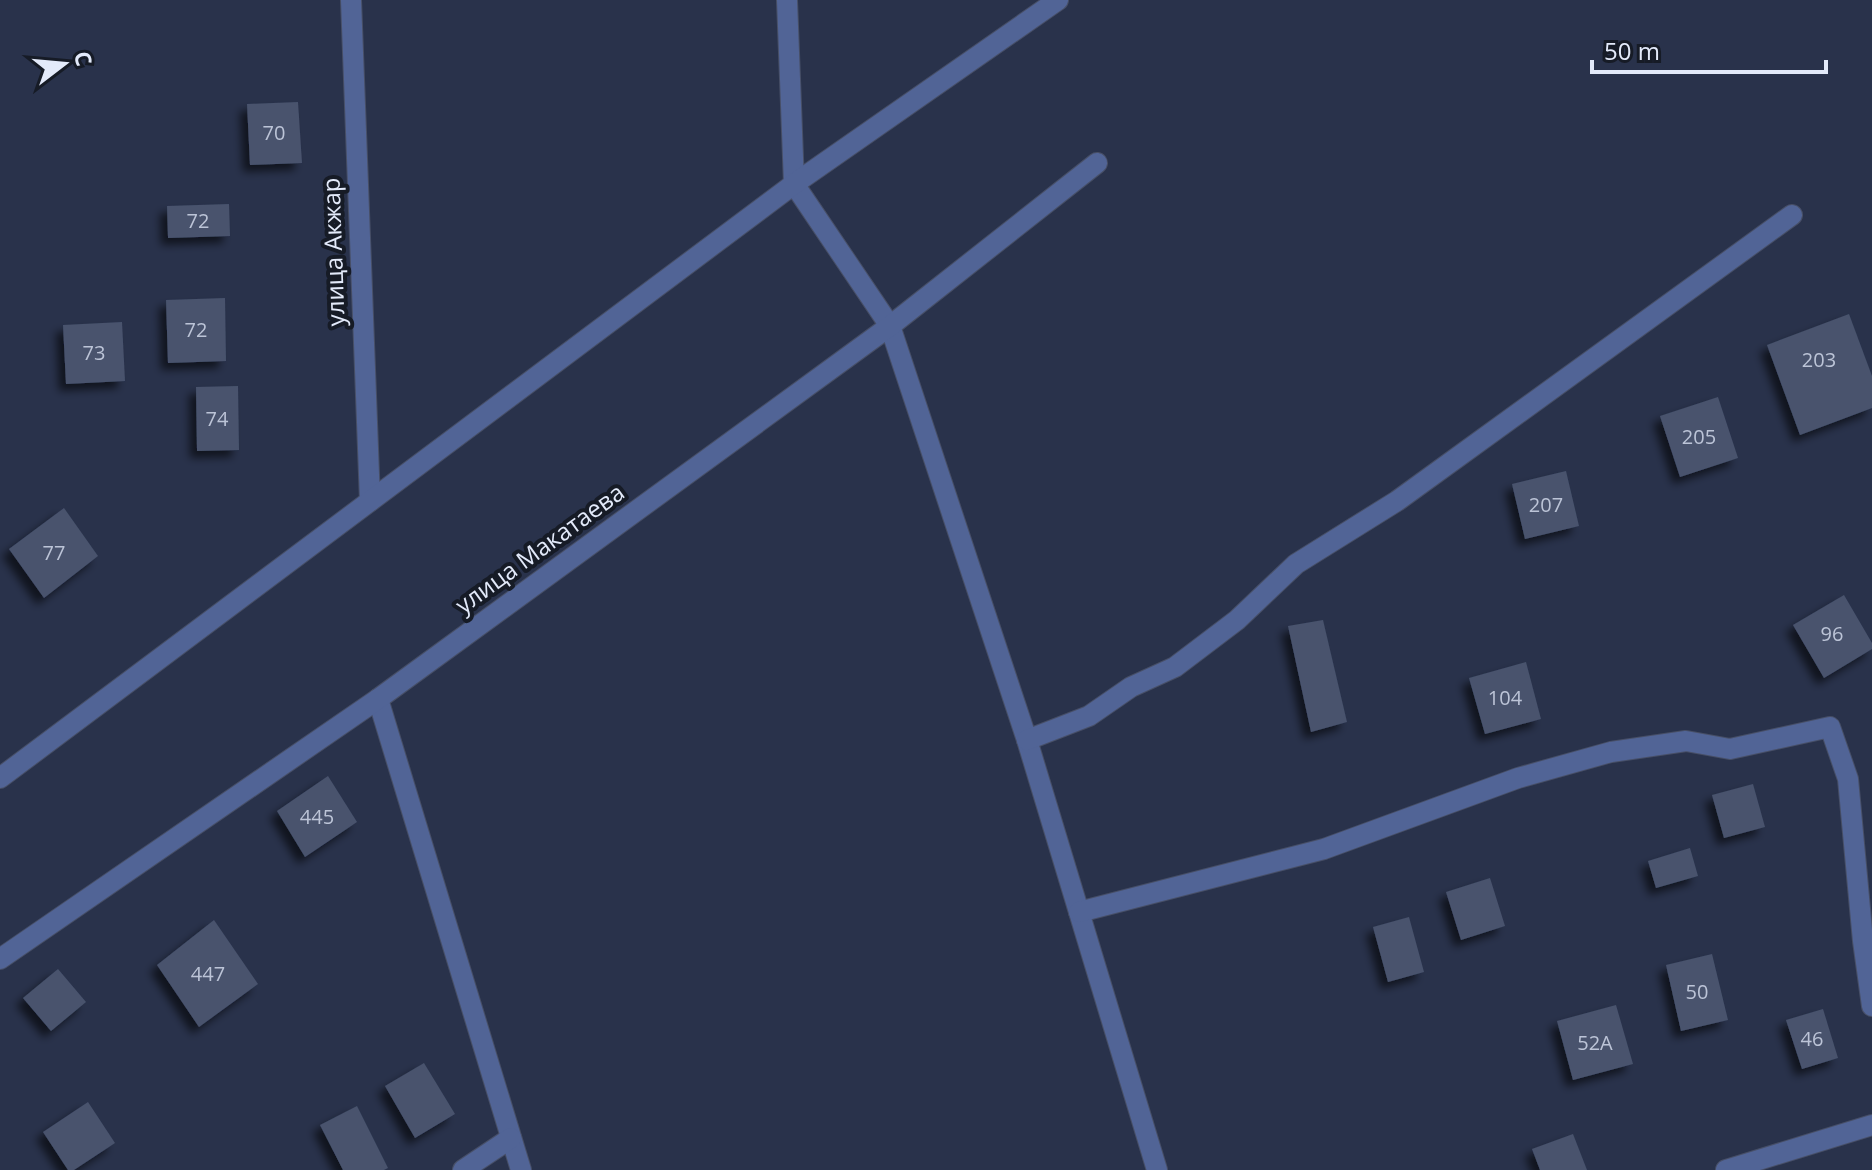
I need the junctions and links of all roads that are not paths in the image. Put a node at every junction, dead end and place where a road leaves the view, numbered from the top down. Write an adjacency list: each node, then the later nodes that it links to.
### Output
1 (351, 0): 8 (street, улица Акжар)
2 (787, 0): 5 (street)
3 (1058, 0): 5 (street)
4 (1097, 163): 7 (street, улица Макатаева)
5 (794, 184): 7 (street); 8 (street)
6 (1792, 215): 10 (street)
7 (890, 326): 9 (street, улица Макатаева); 10 (street)
8 (370, 501): 11 (street)
9 (378, 699): 13 (street, улица Макатаева); 16 (street)
10 (1027, 740): 12 (street)
11 (0, 778)
12 (1079, 912): 14 (street); 19 (street)
13 (0, 959)
14 (1872, 1006)
15 (1872, 1125): 20 (street)
16 (511, 1138): 17 (street); 18 (street)
17 (463, 1170)
18 (521, 1170)
19 (1157, 1170)
20 (1726, 1170)

